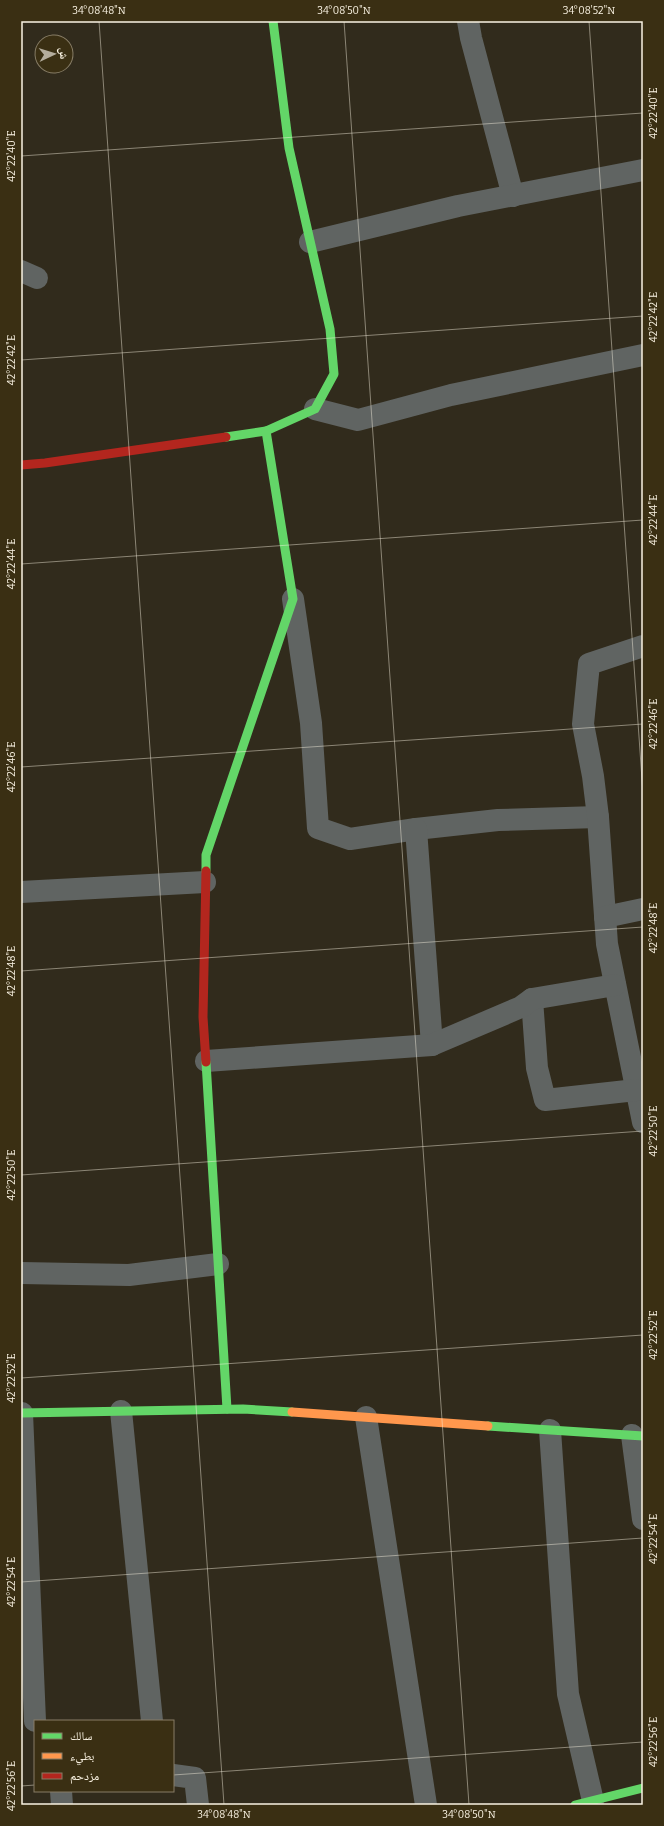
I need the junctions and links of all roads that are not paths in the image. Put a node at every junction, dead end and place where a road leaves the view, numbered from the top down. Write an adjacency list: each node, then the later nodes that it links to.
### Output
1 (273, 21): 5 (street)
2 (468, 21): 4 (street)
3 (643, 170): 4 (street)
4 (513, 196): 5 (street)
5 (310, 242): 7 (street)
6 (643, 356): 7 (street)
7 (316, 409): 8 (street)
8 (266, 431): 9 (street); 10 (street)
9 (21, 465)
10 (294, 598): 13 (street); 14 (street)
11 (643, 646): 12 (street)
12 (598, 817): 13 (street); 17 (street)
13 (416, 829): 20 (street)
14 (205, 882): 15 (street); 21 (street)
15 (21, 892)
16 (643, 909): 17 (street)
17 (605, 917): 18 (street)
18 (615, 985): 19 (street); 22 (street)
19 (532, 999): 20 (street); 22 (street)
20 (432, 1045): 21 (street)
21 (206, 1061): 24 (street)
22 (636, 1090): 23 (street)
23 (643, 1122)
24 (218, 1264): 25 (street); 26 (street)
25 (21, 1273)
26 (227, 1409): 27 (street); 29 (street)
27 (121, 1411): 28 (street); 34 (street)
28 (22, 1413): 33 (street)
29 (366, 1417): 30 (street); 41 (street)
30 (550, 1430): 31 (street); 38 (street)
31 (638, 1436): 32 (street)
32 (643, 1519)
33 (35, 1720)
34 (152, 1720)
35 (174, 1775): 40 (street)
36 (643, 1788): 38 (street)
37 (61, 1792): 39 (street)
38 (584, 1803)
39 (62, 1805)
40 (198, 1805)
41 (426, 1805)

